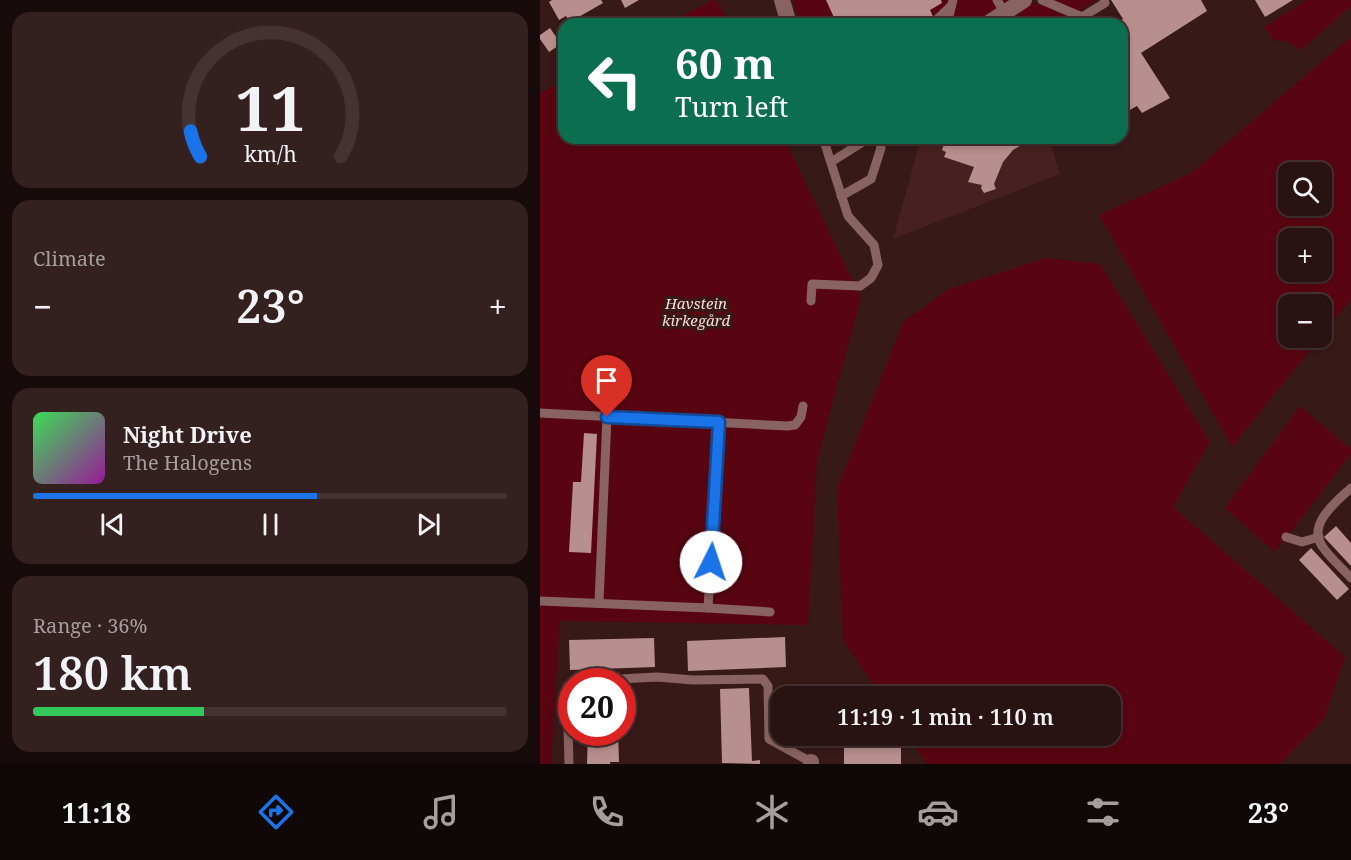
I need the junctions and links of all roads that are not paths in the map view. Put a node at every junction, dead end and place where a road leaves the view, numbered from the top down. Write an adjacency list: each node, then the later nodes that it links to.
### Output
1 (782, 0): 7 (street)
2 (1024, 0): 6 (street)
3 (1042, 0): 4 (lane)
4 (1104, 0)
5 (952, 3): 8 (lane); 9 (lane)
6 (1005, 12)
7 (787, 18)
8 (938, 18)
9 (948, 18)
10 (825, 144): 13 (lane)
11 (860, 144): 13 (lane)
12 (880, 144): 14 (lane)
13 (831, 162): 14 (lane)
14 (842, 196): 15 (lane)
15 (811, 301)
16 (803, 406): 19 (lane)
17 (540, 413): 18 (lane)
18 (607, 417): 19 (lane); 25 (lane)
19 (719, 422): 26 (lane)
20 (1351, 488): 22 (lane)
21 (1286, 537): 22 (lane)
22 (1319, 537): 23 (lane)
23 (1351, 578)
24 (540, 601): 25 (lane)
25 (599, 602): 26 (lane)
26 (708, 608): 27 (lane)
27 (770, 612)
28 (636, 678): 30 (lane)
29 (569, 746): 31 (lane)
30 (811, 763)
31 (569, 764)

